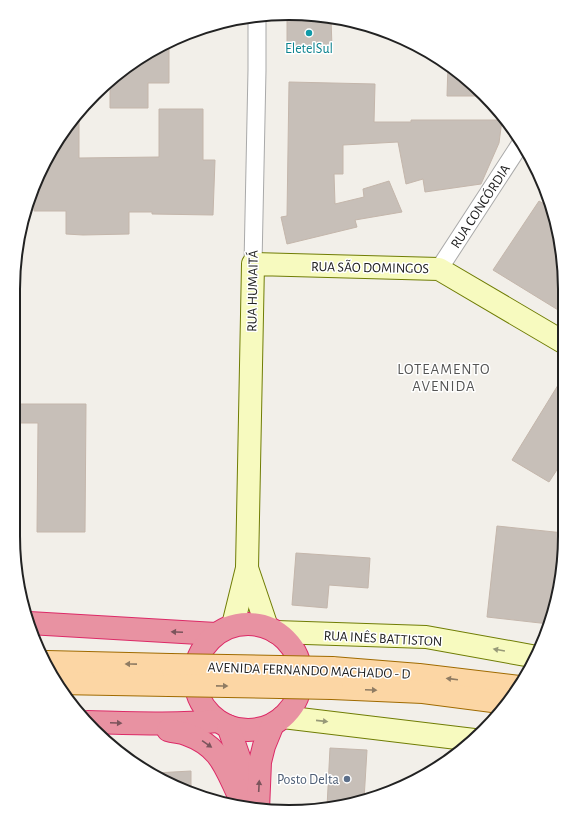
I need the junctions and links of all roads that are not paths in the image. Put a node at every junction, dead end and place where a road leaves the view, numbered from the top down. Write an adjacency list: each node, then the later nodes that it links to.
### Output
1 (257, 22): 3 (street, RUA HUMAITÁ)
2 (518, 148): 4 (street, RUA CONCÓRDIA)
3 (253, 264): 4 (street, RUA SÃO DOMINGOS); 6 (street, RUA HUMAITÁ)
4 (439, 269): 5 (street, RUA SÃO DOMINGOS)
5 (558, 339)
6 (247, 568): 8 (street, RUA HUMAITÁ); 9 (street, RUA HUMAITÁ)
7 (34, 623): 8 (highway, one-way to 7)
8 (225, 630): 9 (highway); 20 (highway)
9 (272, 630): 10 (street, RUA INÊS BATTISTON, one-way to 9); 17 (highway)
10 (530, 656)
11 (52, 663): 12 (main road, one-way to 11)
12 (169, 675): 13 (main road, AVENIDA FERNANDO MACHADO - D, bridge); 14 (main road)
13 (332, 678): 15 (main road, AVENIDA FERNANDO MACHADO - D, one-way to 13); 16 (main road, AVENIDA FERNANDO MACHADO - D, one-way to 16)
14 (64, 683)
15 (512, 686)
16 (500, 702)
17 (278, 720): 20 (highway); 21 (street, one-way to 21); 23 (highway, one-way to 17)
18 (96, 722): 19 (highway, one-way to 19)
19 (144, 724): 20 (highway); 22 (highway, one-way to 22)
20 (223, 724): 22 (highway)
21 (465, 739)
22 (239, 801)
23 (258, 803)

